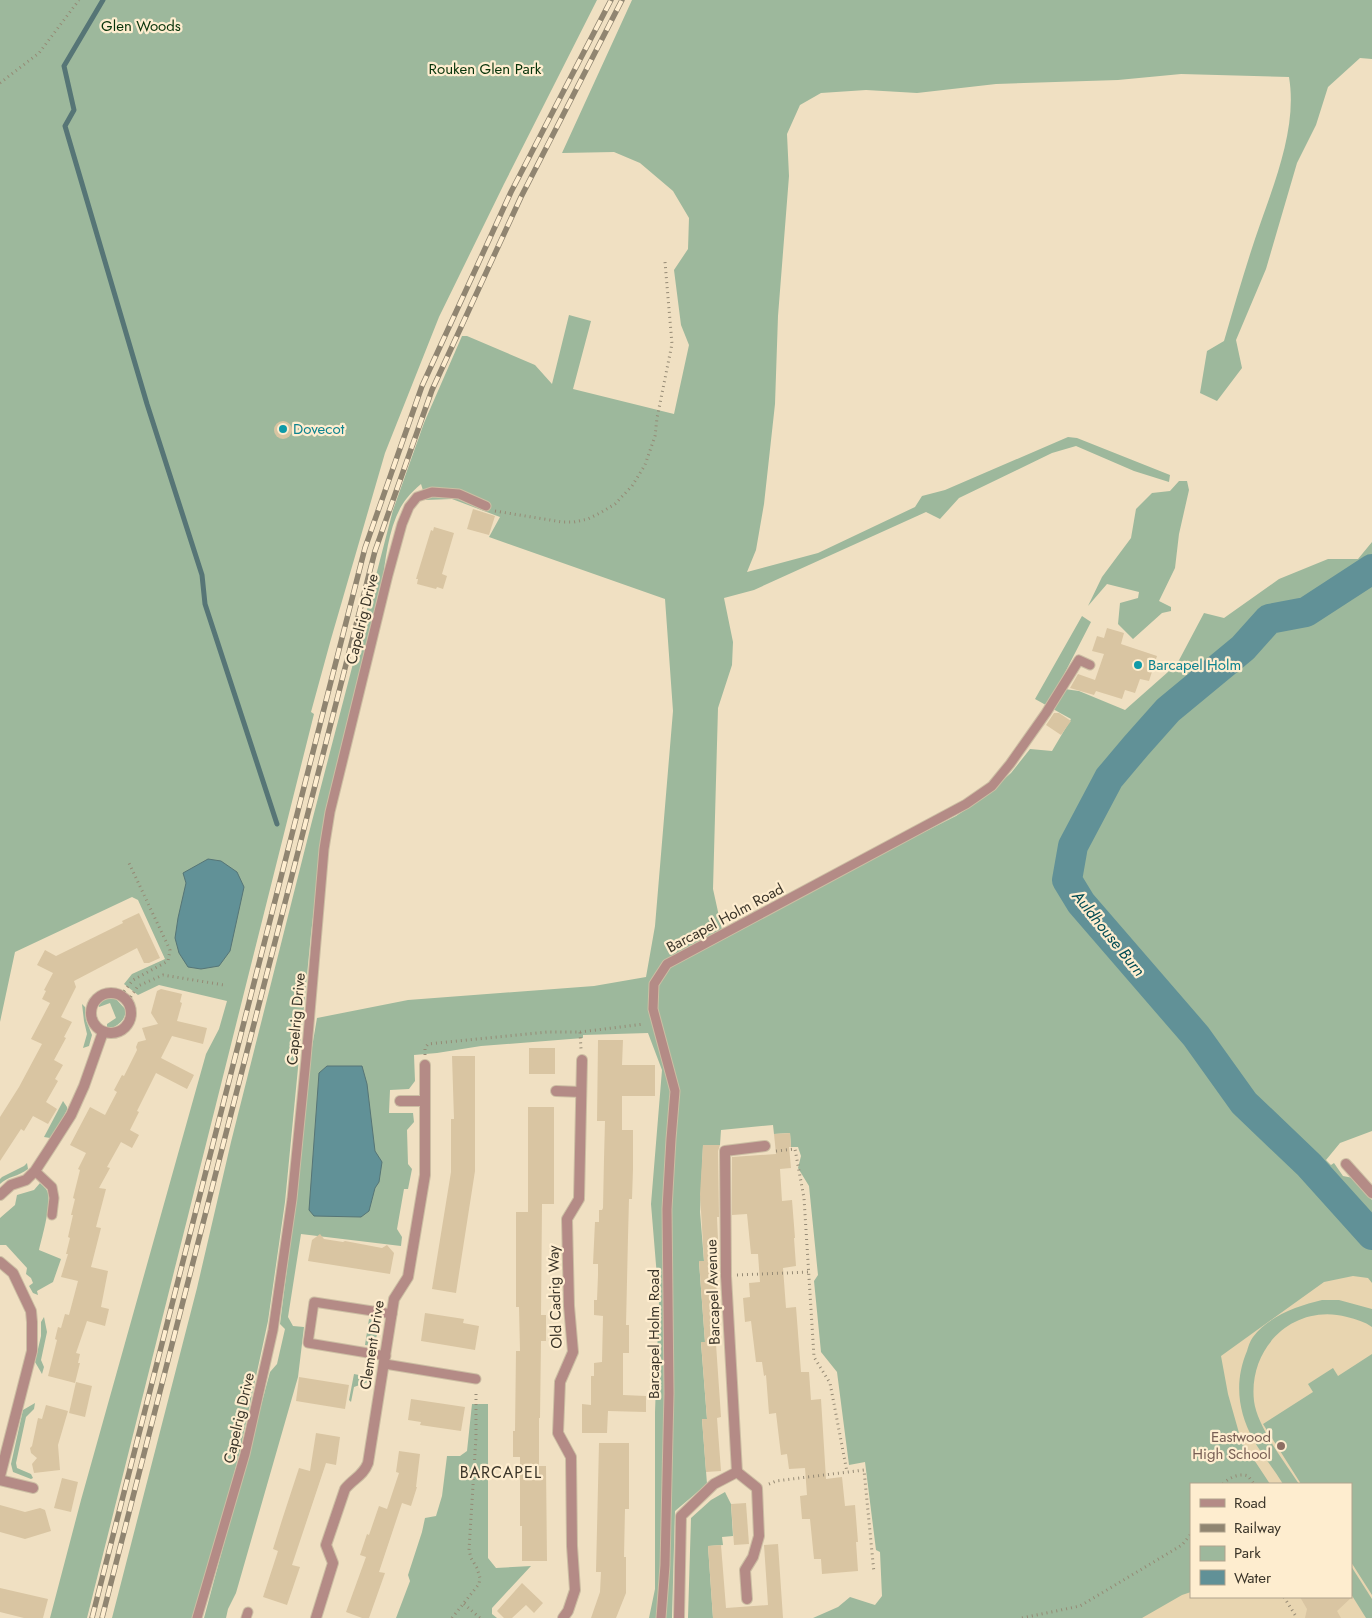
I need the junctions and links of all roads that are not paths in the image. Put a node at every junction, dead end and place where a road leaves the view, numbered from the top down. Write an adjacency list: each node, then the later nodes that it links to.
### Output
1 (486, 506): 24 (lane, Capelrig Drive)
2 (1090, 665): 27 (lane, Barcapel Holm Road)
3 (103, 1032): 3 (street); 12 (street)
4 (582, 1060): 7 (street, Old Cadrig Way)
5 (425, 1065): 9 (street, Clement Drive)
6 (556, 1091): 7 (street)
7 (581, 1092): 26 (street, Old Cadrig Way)
8 (400, 1101): 9 (street)
9 (425, 1101): 17 (street, Clement Drive)
10 (765, 1146): 20 (street, Barcapel Avenue)
11 (1346, 1164): 13 (street)
12 (35, 1171): 14 (street); 15 (lane)
13 (1372, 1193)
14 (0, 1195)
15 (52, 1215)
16 (0, 1262): 21 (street)
17 (392, 1314): 18 (street, Clement Drive); 18 (lane)
18 (385, 1360): 19 (lane); 25 (street, Clement Drive)
19 (476, 1379)
20 (737, 1472): 23 (street); 28 (street)
21 (0, 1478): 22 (street)
22 (32, 1488)
23 (747, 1599)
24 (197, 1618)
25 (316, 1618)
26 (563, 1618)
27 (661, 1618)
28 (679, 1618)

